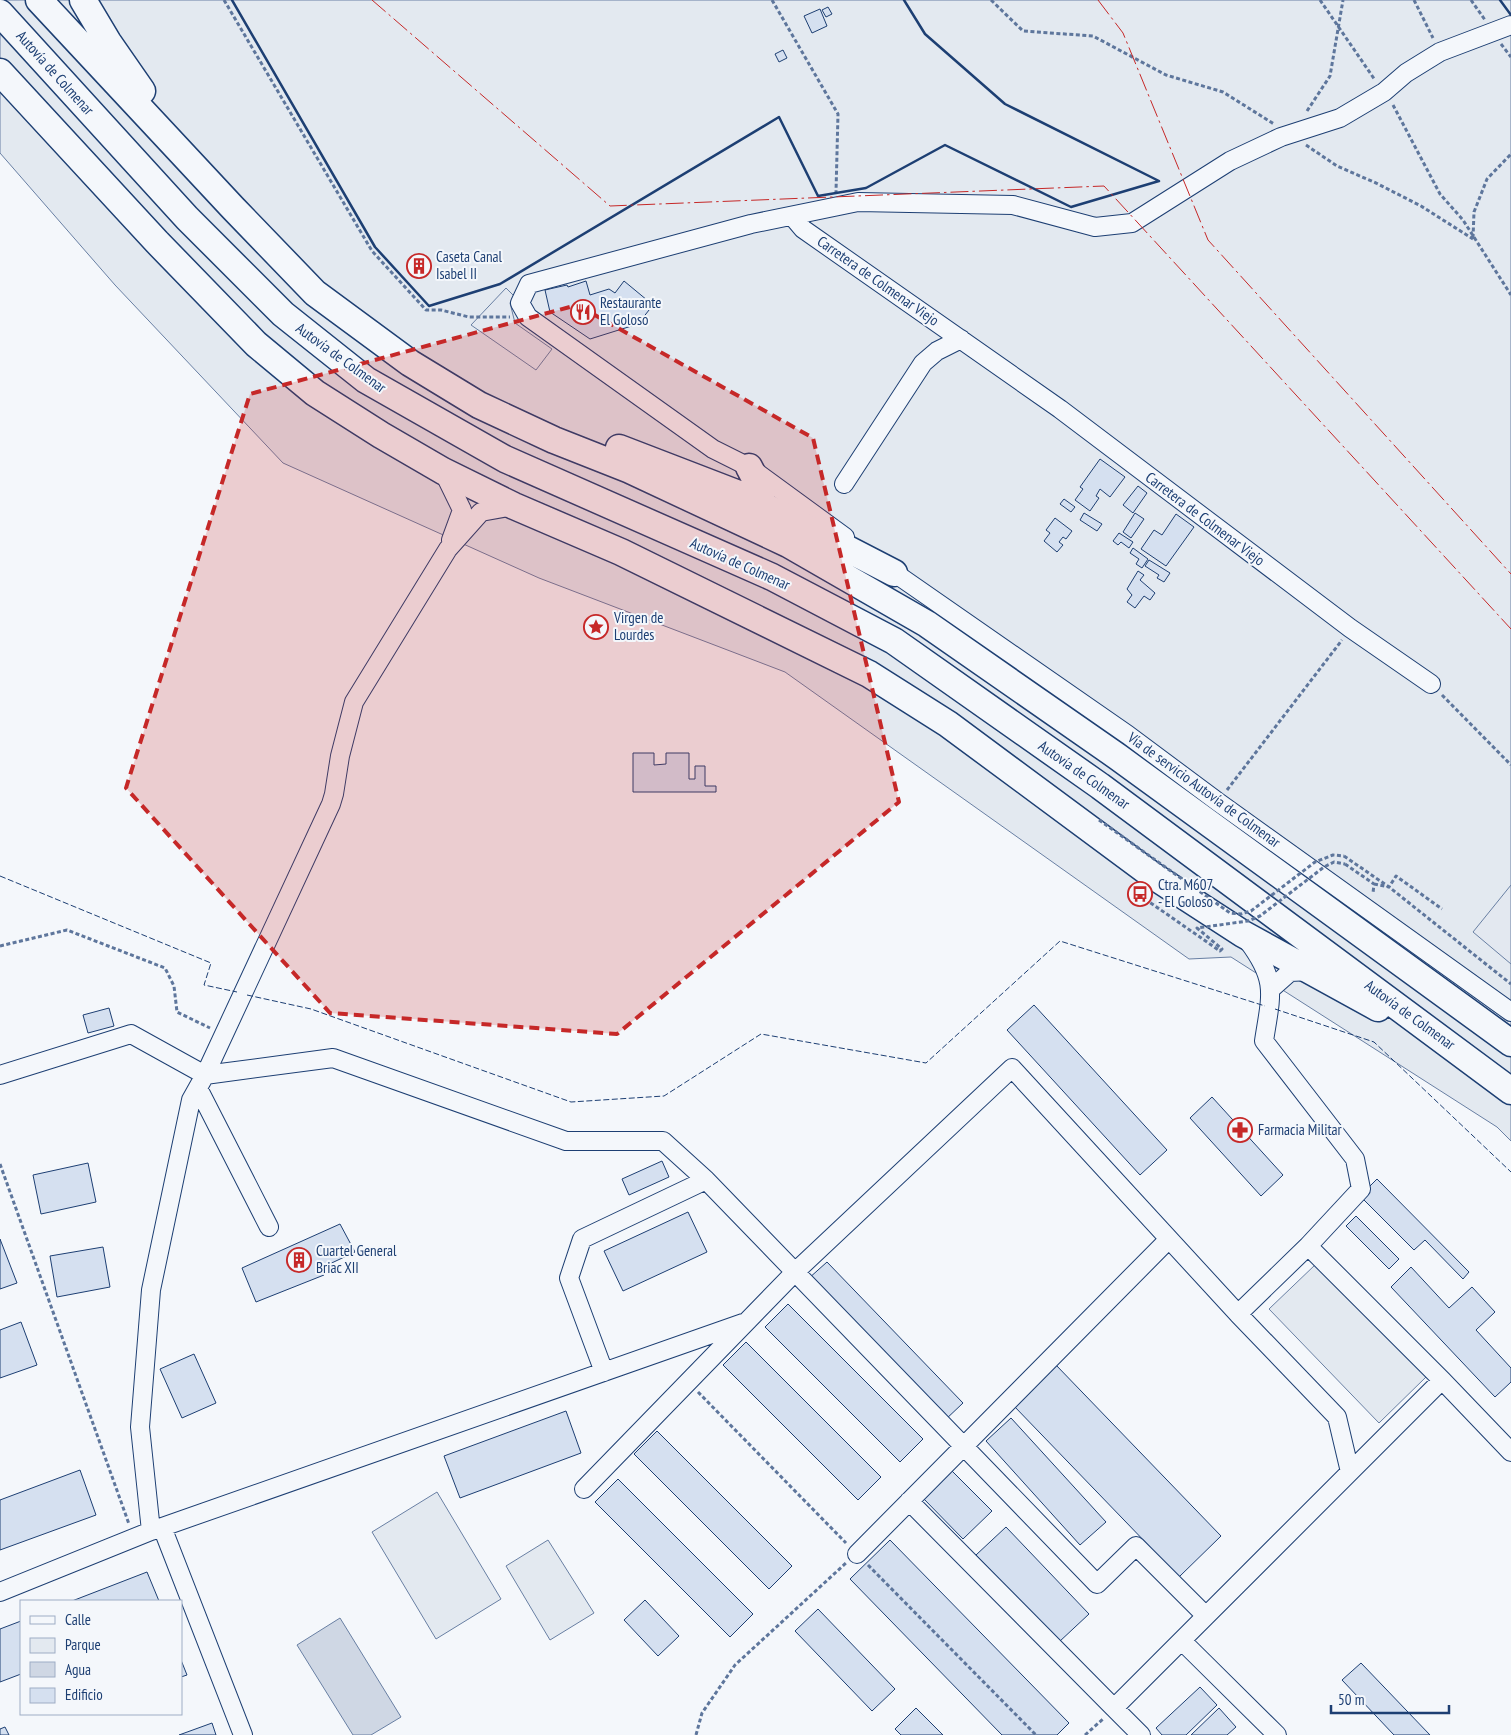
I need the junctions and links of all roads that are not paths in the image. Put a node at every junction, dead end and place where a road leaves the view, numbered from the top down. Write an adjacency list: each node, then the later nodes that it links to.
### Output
1 (39, 0): 6 (highway)
2 (83, 0): 6 (highway)
3 (0, 13): 25 (highway, Autovía de Colmenar)
4 (1511, 25): 7 (street)
5 (0, 72): 11 (highway)
6 (233, 208): 9 (highway)
7 (792, 216): 8 (street, Carretera de Colmenar Viejo); 10 (street)
8 (960, 339): 12 (street); 17 (street, Carretera de Colmenar Viejo)
9 (480, 406): 13 (highway); 24 (highway)
10 (749, 467): 13 (highway); 16 (street, Vía de servicio Autovía de Colmenar)
11 (443, 471): 14 (highway); 15 (street)
12 (844, 484)
13 (749, 498): 16 (highway)
14 (514, 506): 15 (street); 19 (highway)
15 (448, 550): 27 (street)
16 (894, 573): 18 (street, Vía de servicio Autovía de Colmenar)
17 (1431, 684)
18 (1356, 900): 20 (street, Vía de servicio Autovía de Colmenar); 20 (street)
19 (1243, 934): 21 (highway); 22 (street)
20 (1441, 962): 23 (street, Vía de servicio Autovía de Colmenar)
21 (1312, 971): 22 (street); 25 (highway)
22 (1272, 988): 32 (street)
23 (1511, 1012)
24 (1511, 1043)
25 (1452, 1045): 28 (highway, Autovía de Colmenar)
26 (0, 1075): 27 (street)
27 (201, 1081): 29 (street); 30 (street); 43 (street)
28 (1511, 1091)
29 (706, 1180): 33 (street); 36 (street)
30 (269, 1227)
31 (1169, 1239): 33 (street); 34 (street); 38 (street)
32 (1308, 1246): 34 (street); 37 (street)
33 (795, 1272): 35 (street); 38 (street)
34 (1238, 1314): 40 (street)
35 (746, 1322): 36 (street); 41 (street)
36 (604, 1372): 43 (street)
37 (1442, 1380): 39 (street); 40 (street)
38 (963, 1446): 42 (street); 46 (street)
39 (1511, 1452)
40 (1350, 1472): 46 (street)
41 (584, 1489)
42 (909, 1501): 44 (street); 48 (street)
43 (156, 1529): 45 (street); 49 (street)
44 (856, 1554)
45 (0, 1592)
46 (1206, 1616): 47 (street)
47 (1182, 1641): 48 (street); 51 (street)
48 (1114, 1708): 50 (street)
49 (242, 1735)
50 (1141, 1735)
51 (1277, 1735)

